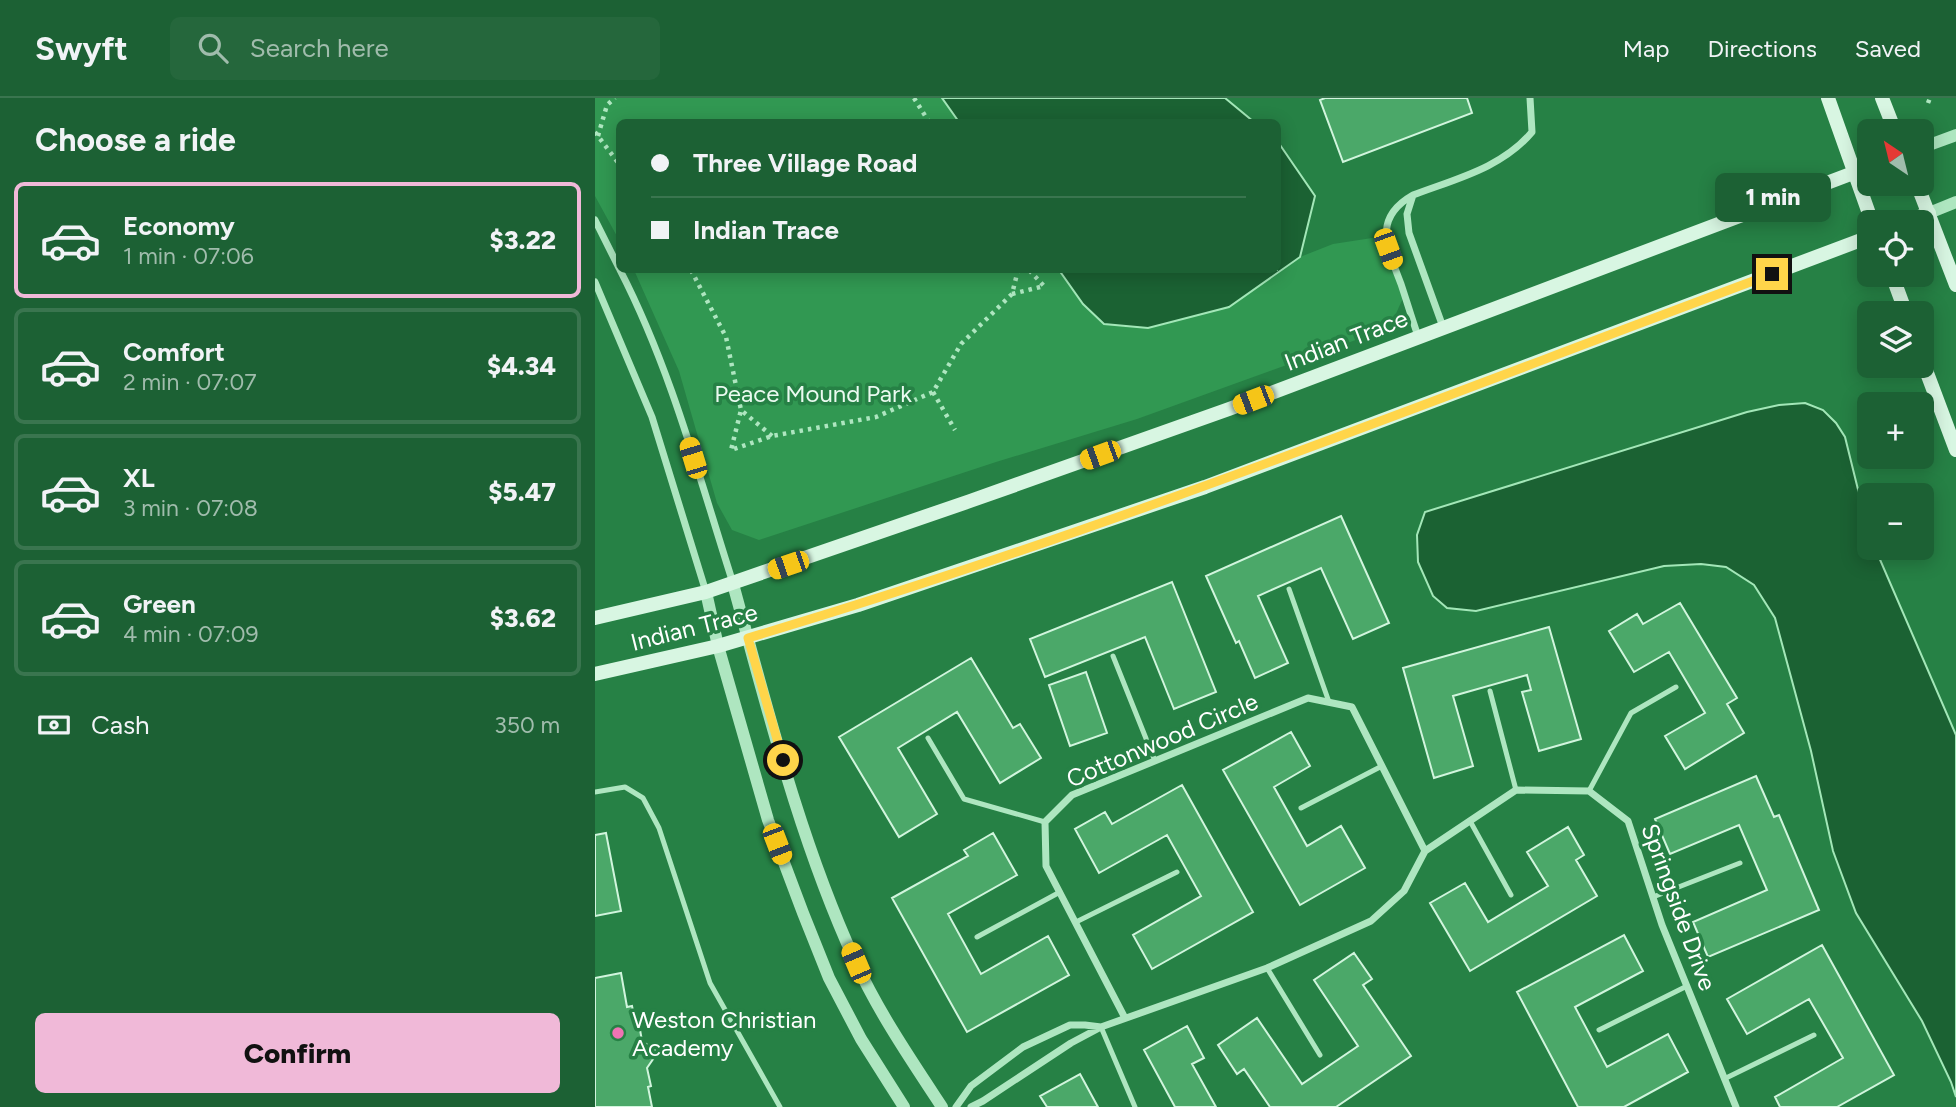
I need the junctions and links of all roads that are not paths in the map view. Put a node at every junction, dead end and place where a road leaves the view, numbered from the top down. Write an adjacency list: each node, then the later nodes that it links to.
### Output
1 (1530, 98): 9 (street)
2 (1828, 98): 8 (main road)
3 (1882, 98): 4 (main road)
4 (1890, 119)
5 (1956, 135): 6 (street)
6 (1934, 143)
7 (1857, 171): 8 (main road, Indian Trace)
8 (1854, 172): 11 (main road); 20 (main road, Indian Trace)
9 (1413, 195): 20 (street); 21 (street)
10 (1956, 202): 12 (street)
11 (1868, 210)
12 (1934, 211)
13 (595, 220): 16 (street)
14 (1934, 226): 19 (main road)
15 (1857, 242): 28 (main road, Indian Trace)
16 (616, 261)
17 (622, 273): 24 (street)
18 (595, 282): 26 (street)
19 (1956, 285)
20 (1444, 327): 21 (main road, Indian Trace)
21 (1418, 336): 24 (main road, Indian Trace)
22 (1929, 378): 23 (main road)
23 (1956, 450)
24 (733, 584): 26 (main road, Indian Trace); 28 (street)
25 (1290, 589): 34 (lane)
26 (706, 592): 27 (main road, Indian Trace); 29 (street)
27 (595, 618)
28 (748, 638): 29 (main road, Indian Trace); 62 (street)
29 (718, 646): 31 (main road, Indian Trace); 61 (street)
30 (1113, 656): 36 (lane)
31 (595, 674)
32 (1676, 687): 39 (lane)
33 (1490, 691): 38 (lane)
34 (1329, 702): 36 (street, Cottonwood Circle); 37 (street)
35 (927, 738): 43 (lane)
36 (1155, 761): 43 (street, Cottonwood Circle)
37 (1382, 766): 41 (lane); 44 (street)
38 (1516, 790): 39 (street); 42 (street)
39 (1589, 791): 49 (street, Springside Drive)
40 (595, 792): 60 (lane)
41 (1301, 807)
42 (1470, 821): 44 (street); 48 (lane)
43 (1045, 822): 47 (street)
44 (1425, 852): 52 (street)
45 (1740, 863): 49 (lane)
46 (1177, 872): 50 (lane)
47 (1060, 892): 50 (street); 51 (lane)
48 (1511, 895)
49 (1653, 897): 53 (street, Springside Drive)
50 (1076, 922): 54 (street)
51 (977, 937)
52 (1267, 968): 54 (street); 58 (lane)
53 (1687, 986): 56 (lane); 59 (street, Springside Drive)
54 (1125, 1018): 55 (street)
55 (1101, 1027): 63 (street); 64 (street); 65 (lane)
56 (1599, 1030)
57 (1814, 1035): 59 (lane)
58 (1319, 1055)
59 (1724, 1079): 66 (street, Springside Drive)
60 (780, 1107)
61 (904, 1107)
62 (942, 1107)
63 (956, 1107)
64 (971, 1107)
65 (1135, 1107)
66 (1736, 1107)

